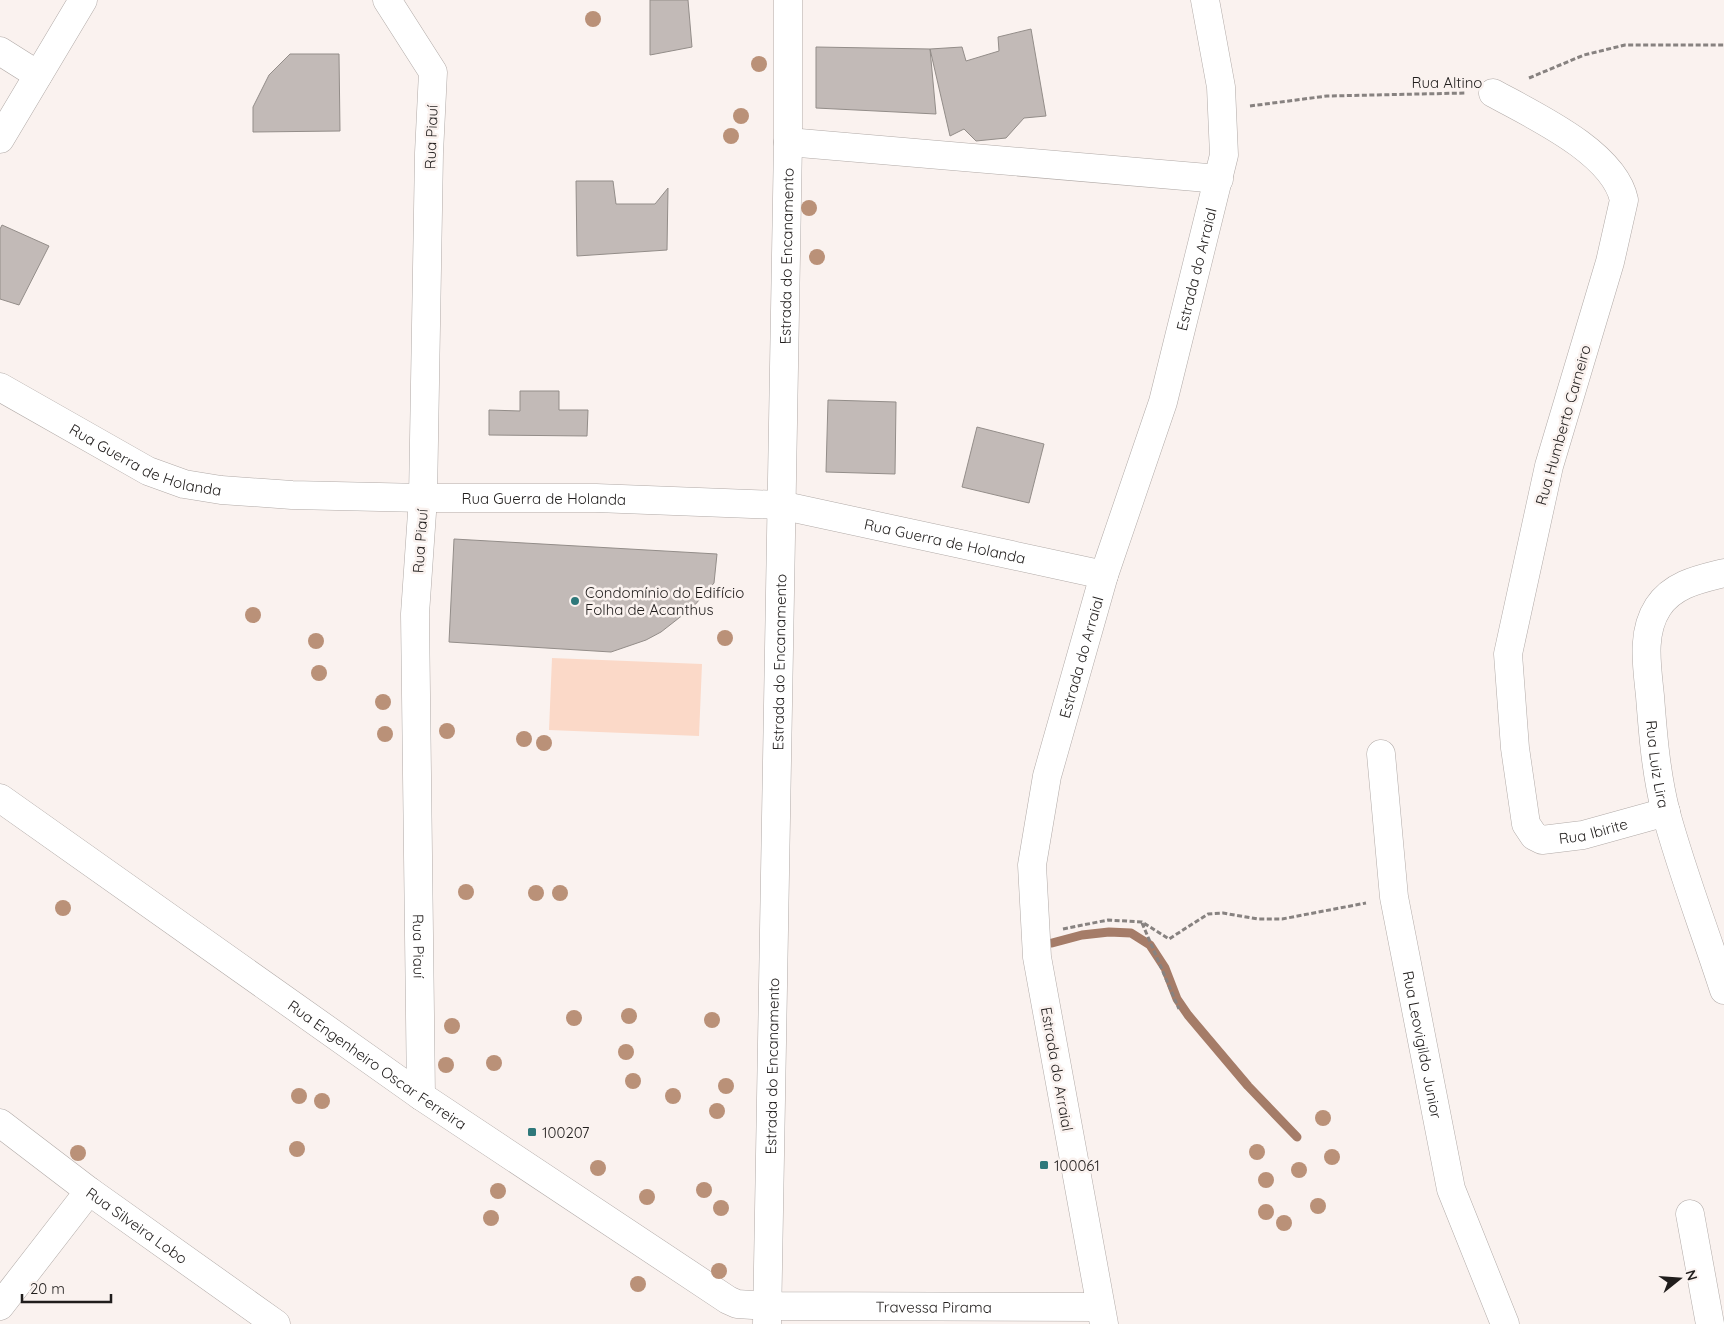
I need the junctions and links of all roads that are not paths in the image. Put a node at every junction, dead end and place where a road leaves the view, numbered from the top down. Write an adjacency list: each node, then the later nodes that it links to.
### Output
1 (83, 0): 6 (street)
2 (387, 0): 12 (street, Rua Piauí)
3 (788, 0): 9 (street, Estrada do Encanamento)
4 (1205, 0): 10 (street, Estrada do Arraial)
5 (0, 51): 6 (street)
6 (38, 75): 8 (street)
7 (1493, 93): 19 (street, Rua Humberto Carneiro)
8 (0, 140)
9 (788, 142): 10 (street); 13 (street, Estrada do Encanamento)
10 (1219, 179): 15 (street, Estrada do Arraial)
11 (0, 387): 12 (street, Rua Guerra de Holanda)
12 (423, 498): 13 (street, Rua Guerra de Holanda); 21 (street, Rua Piauí)
13 (780, 505): 15 (street, Rua Guerra de Holanda); 26 (street, Estrada do Encanamento)
14 (1724, 573): 18 (street, Rua Luiz Lira)
15 (1104, 575): 27 (street, Estrada do Arraial)
16 (1381, 754): 29 (street, Rua Leovigildo Junior)
17 (0, 798): 21 (street, Rua Engenheiro Oscar Ferreira)
18 (1666, 812): 19 (street, Rua Ibirite); 20 (street, Rua Luiz Lira)
19 (1526, 824)
20 (1724, 990)
21 (421, 1096): 26 (street, Rua Engenheiro Oscar Ferreira)
22 (0, 1123): 23 (street, Rua Silveira Lobo)
23 (89, 1191): 25 (street); 28 (street, Rua Silveira Lobo)
24 (1690, 1214): 30 (street)
25 (0, 1306)
26 (768, 1315): 27 (street, Travessa Pirama)
27 (1102, 1316)
28 (276, 1324)
29 (1505, 1324)
30 (1710, 1324)

